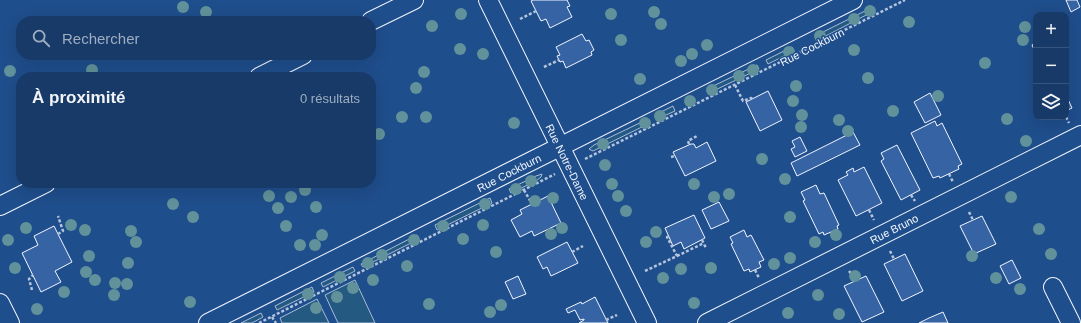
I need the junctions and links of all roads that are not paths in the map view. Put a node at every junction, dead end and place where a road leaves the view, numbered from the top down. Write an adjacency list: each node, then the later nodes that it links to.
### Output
1 (414, 0): 4 (street)
2 (488, 0): 8 (street, Rue Notre-Dame)
3 (853, 0): 8 (street, Rue Cockburn)
4 (376, 19)
5 (294, 60): 6 (street)
6 (269, 72)
7 (1075, 129): 16 (street, Rue Bruno)
8 (559, 147): 14 (street, Rue Cockburn); 15 (street, Rue Notre-Dame)
9 (36, 188): 10 (street)
10 (0, 206)
11 (1053, 286): 17 (street)
12 (0, 303): 13 (street)
13 (10, 323)
14 (208, 323)
15 (647, 323)
16 (707, 323)
17 (1071, 323)

